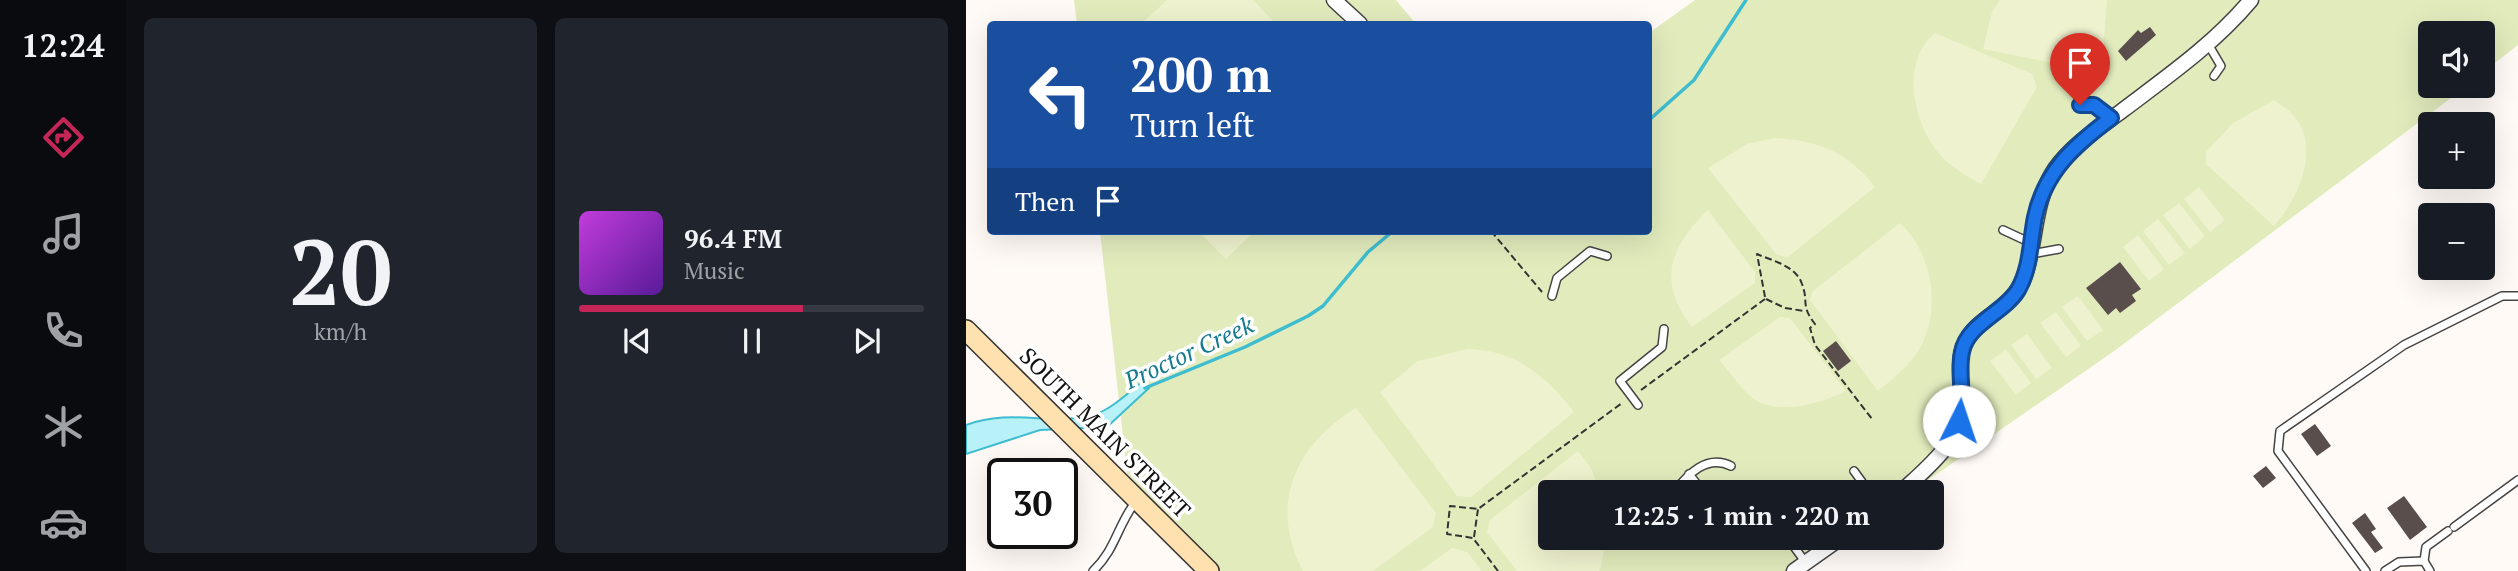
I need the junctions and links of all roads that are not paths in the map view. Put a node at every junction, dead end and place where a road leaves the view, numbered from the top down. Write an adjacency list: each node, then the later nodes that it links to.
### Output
1 (1334, 0): 3 (street)
2 (2251, 0): 4 (street)
3 (1357, 21)
4 (2208, 44): 5 (lane); 7 (street)
5 (2214, 76)
6 (2080, 105): 7 (lane)
7 (2111, 118): 9 (street)
8 (2003, 230): 9 (lane)
9 (2031, 248): 10 (lane); 18 (street)
10 (2059, 249)
11 (1607, 256): 13 (lane)
12 (2518, 296): 34 (lane)
13 (1549, 297)
14 (1664, 329): 16 (lane)
15 (966, 330): 27 (main road, SOUTH MAIN STREET)
16 (1638, 405)
17 (1937, 418): 18 (lane)
18 (1959, 421): 25 (street)
19 (1731, 466): 21 (lane)
20 (1854, 471): 24 (lane)
21 (1689, 474): 22 (lane); 23 (lane)
22 (1684, 480)
23 (1694, 480)
24 (1861, 480)
25 (1914, 480)
26 (2518, 480): 30 (lane)
27 (1136, 500): 32 (lane); 33 (main road, SOUTH MAIN STREET)
28 (1795, 550): 31 (lane)
29 (1824, 550): 31 (street)
30 (2424, 561): 35 (lane); 36 (lane)
31 (1800, 567)
32 (1093, 571)
33 (1209, 571)
34 (2366, 571)
35 (2385, 571)
36 (2430, 571)

